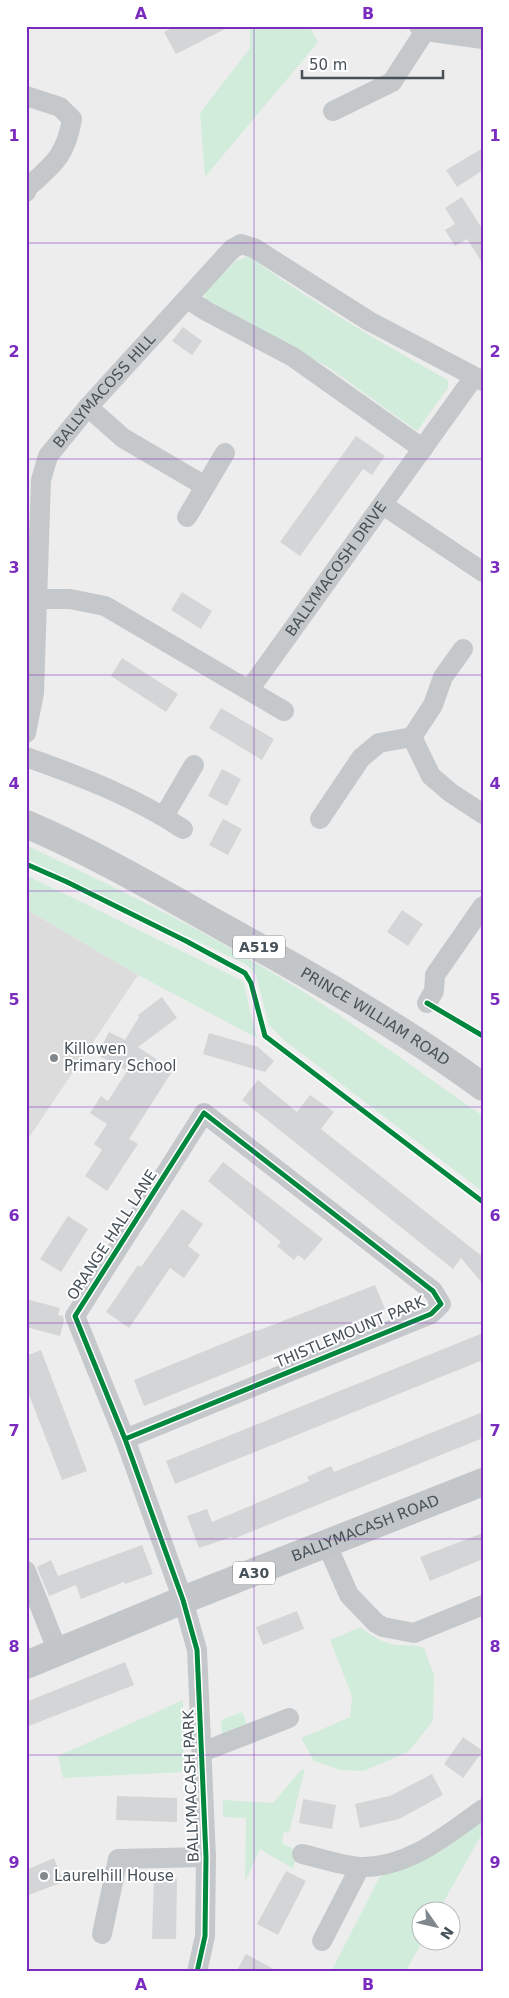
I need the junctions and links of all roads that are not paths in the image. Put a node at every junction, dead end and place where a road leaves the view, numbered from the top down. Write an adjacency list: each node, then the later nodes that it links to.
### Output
1 (422, 29): 2 (street); 4 (street)
2 (483, 39)
3 (26, 96): 5 (street)
4 (333, 111)
5 (27, 188)
6 (187, 298): 7 (street, BALLYMACOSS HILL); 8 (street, BALLYMACOSS HILL); 9 (street)
7 (478, 379): 9 (street, BALLYMACOSS HILL)
8 (88, 407): 11 (street); 15 (street, BALLYMACOSS HILL)
9 (423, 449): 12 (street, BALLYMACOSH DRIVE)
10 (225, 453): 11 (street)
11 (205, 486): 13 (street)
12 (383, 505): 14 (street); 17 (street, BALLYMACOSH DRIVE)
13 (187, 516)
14 (483, 572)
15 (37, 598): 17 (street); 19 (street, BALLYMACOSS HILL)
16 (463, 648): 20 (street)
17 (249, 690): 18 (street)
18 (284, 710)
19 (26, 733)
20 (412, 737): 23 (street); 25 (street)
21 (26, 757): 24 (street)
22 (194, 765): 24 (street)
23 (483, 814)
24 (164, 816): 27 (street)
25 (320, 819)
26 (26, 824): 30 (main road, PRINCE WILLIAM ROAD / A519)
27 (183, 828)
28 (483, 906): 29 (street)
29 (427, 1003)
30 (483, 1087)
31 (204, 1113): 32 (street, ORANGE HALL LANE); 32 (street, THISTLEMOUNT PARK)
32 (125, 1440): 36 (street, ORANGE HALL LANE)
33 (483, 1482): 34 (main road, BALLYMACASH ROAD / A30)
34 (327, 1545): 36 (main road, BALLYMACASH ROAD / A30); 37 (street)
35 (26, 1572): 38 (street)
36 (183, 1600): 38 (main road, BALLYMACASH ROAD / A30); 41 (street, BALLYMACASH PARK)
37 (483, 1605)
38 (58, 1652): 39 (main road, BALLYMACASH ROAD / A30)
39 (26, 1665)
40 (289, 1718): 41 (street, BALLYMACASH PARK)
41 (202, 1752): 44 (street, BALLYMACASH PARK)
42 (483, 1808): 45 (street)
43 (302, 1854): 45 (street)
44 (206, 1857): 46 (street, BALLYMACASH PARK); 48 (street, BALLYMACASH PARK)
45 (360, 1867): 47 (street)
46 (102, 1934)
47 (322, 1941)
48 (197, 1972)

